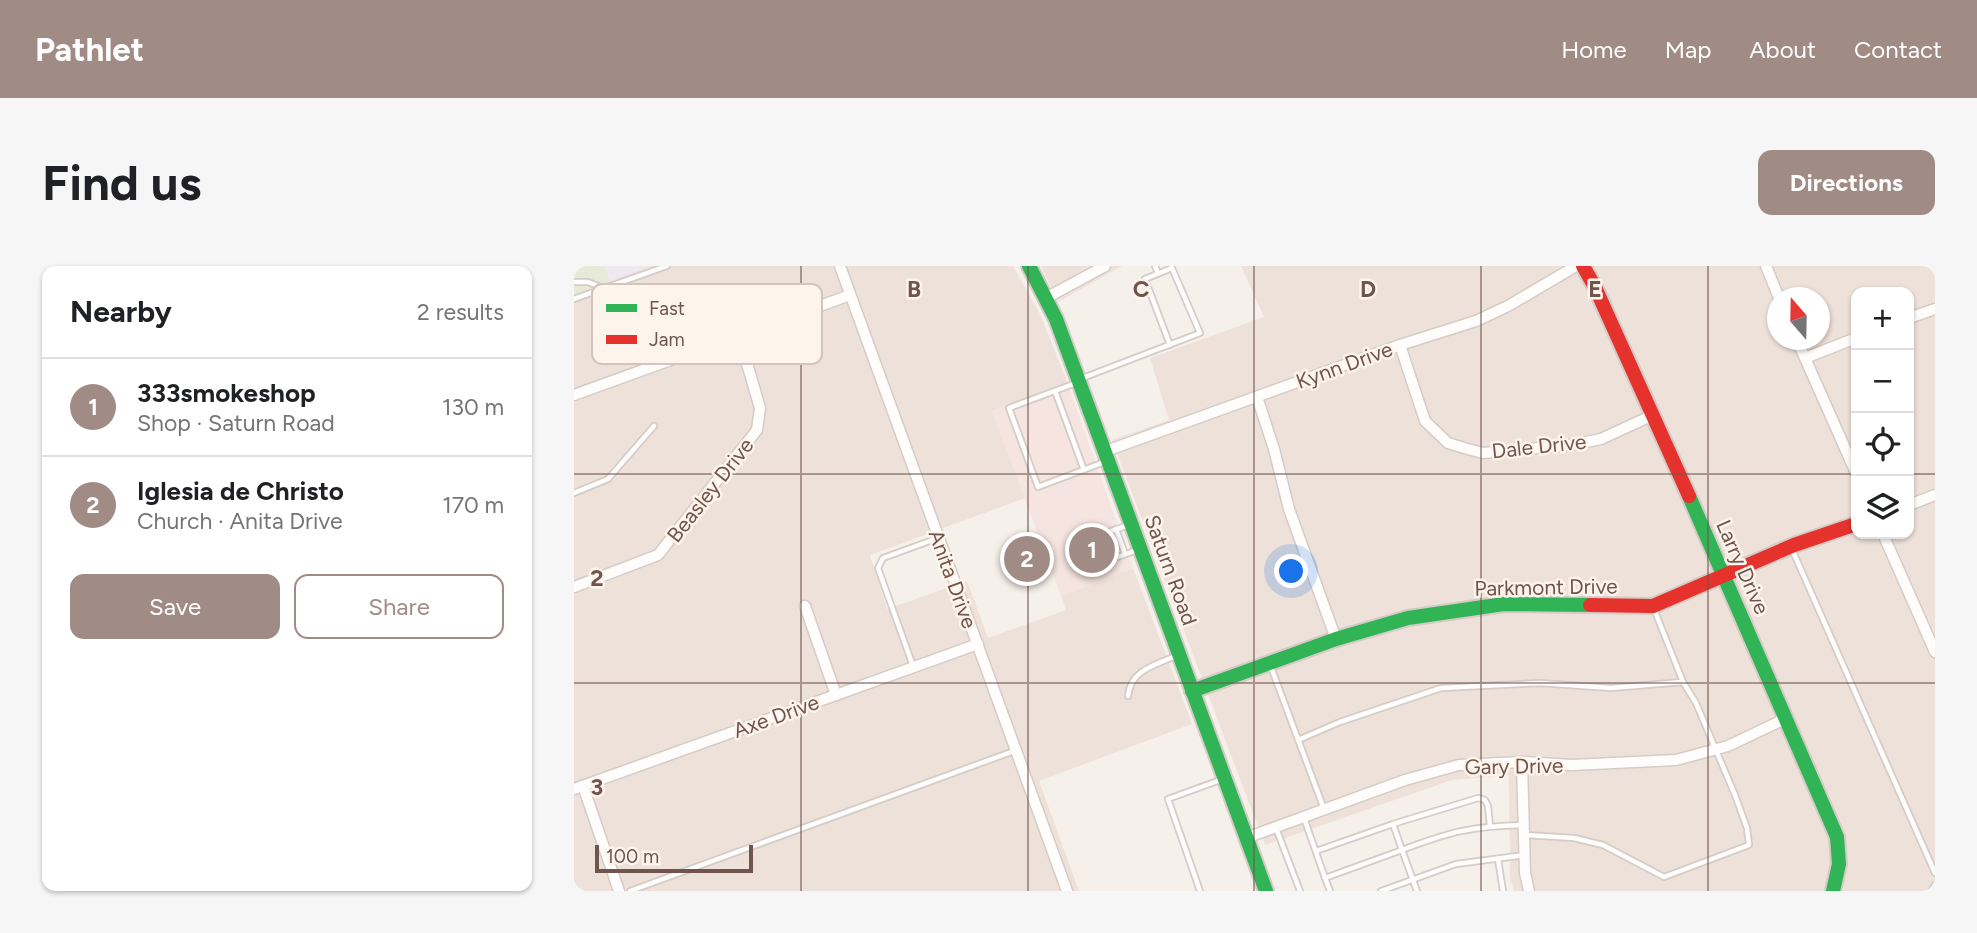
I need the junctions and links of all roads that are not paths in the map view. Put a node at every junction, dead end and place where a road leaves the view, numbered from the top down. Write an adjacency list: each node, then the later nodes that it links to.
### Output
1 (667, 266): 12 (lane)
2 (840, 266): 15 (street, Anita Drive)
3 (1029, 266): 16 (street, Saturn Road)
4 (1105, 266): 16 (street)
5 (1155, 266): 9 (lane)
6 (1576, 266): 23 (street, Kynn Drive)
7 (1583, 266): 32 (street, Larry Drive)
8 (1766, 266): 13 (street)
9 (1158, 273): 22 (lane); 22 (lane)
10 (574, 282): 11 (lane)
11 (593, 284)
12 (618, 284)
13 (1775, 287)
14 (592, 293): 17 (lane)
15 (850, 295): 18 (street); 43 (street, Anita Drive)
16 (1046, 298): 28 (street, Saturn Road)
17 (574, 299)
18 (822, 305)
19 (1935, 309): 20 (street)
20 (1914, 316)
21 (1851, 340): 25 (street)
22 (1170, 345): 28 (lane)
23 (1400, 345): 31 (street, Kynn Drive); 32 (street, Dale Drive)
24 (1801, 350): 25 (street)
25 (1805, 358): 35 (street)
26 (661, 364): 30 (street)
27 (748, 364): 49 (street, Beasley Drive)
28 (1079, 381): 29 (lane); 34 (street, Saturn Road)
29 (1055, 391): 36 (lane); 36 (lane)
30 (574, 396)
31 (1257, 397): 34 (street, Kynn Drive); 52 (street)
32 (1653, 415): 48 (street, Larry Drive)
33 (654, 426): 37 (lane)
34 (1108, 455): 36 (lane); 40 (street, Saturn Road)
35 (1851, 462)
36 (1084, 470)
37 (574, 493)
38 (1935, 495): 39 (street)
39 (1914, 503)
40 (1132, 524): 42 (lane); 46 (street, Saturn Road)
41 (1851, 526): 45 (street, Parkmont Drive)
42 (1116, 529): 47 (lane); 47 (lane)
43 (938, 538): 53 (street, Anita Drive); 57 (lane)
44 (1885, 539): 54 (street)
45 (1791, 547): 48 (street, Parkmont Drive); 80 (lane)
46 (1141, 548): 47 (lane); 55 (street, Saturn Road)
47 (1125, 554)
48 (1724, 577): 51 (street, Parkmont Drive); 62 (street, Larry Drive)
49 (574, 587)
50 (804, 606): 60 (street)
51 (1653, 606): 52 (street, Parkmont Drive); 58 (lane)
52 (1336, 639): 56 (street, Parkmont Drive)
53 (978, 644): 57 (street, Axe Drive); 65 (street, Anita Drive)
54 (1935, 652)
55 (1179, 655): 59 (street, Saturn Road); 61 (lane)
56 (1269, 663): 59 (street, Parkmont Drive); 63 (lane)
57 (913, 667): 60 (street, Axe Drive)
58 (1683, 682): 63 (lane); 64 (lane)
59 (1192, 691): 67 (street, Saturn Road)
60 (836, 695): 68 (street, Axe Drive)
61 (1128, 696)
62 (1787, 718): 64 (street, Gary Drive); 95 (street, Larry Drive)
63 (1298, 740): 69 (lane)
64 (1716, 749): 66 (street, Gary Drive); 74 (lane)
65 (1016, 751): 85 (lane); 86 (street, Anita Drive)
66 (1522, 762): 69 (street, Gary Drive); 74 (street)
67 (1224, 778): 75 (street, Saturn Road); 87 (lane)
68 (578, 787): 84 (street)
69 (1324, 809): 70 (street, Gary Drive)
70 (1304, 817): 73 (street, Gary Drive); 77 (lane)
71 (1393, 824): 72 (lane); 76 (lane); 77 (lane)
72 (1490, 826): 74 (lane); 76 (lane)
73 (1276, 827): 75 (street, Gary Drive); 89 (lane)
74 (1524, 830): 78 (street)
75 (1246, 838): 88 (street, Saturn Road)
76 (1402, 850): 81 (lane); 82 (lane)
77 (1316, 851): 81 (lane)
78 (1525, 855): 79 (lane); 94 (street)
79 (1498, 859): 82 (lane); 93 (lane)
80 (1935, 873)
81 (1325, 878): 90 (lane)
82 (1413, 880): 91 (lane); 92 (lane)
83 (1935, 885): 96 (lane)
84 (618, 891)
85 (630, 891)
86 (1067, 891)
87 (1200, 891)
88 (1266, 891)
89 (1300, 891)
90 (1330, 891)
91 (1381, 891)
92 (1417, 891)
93 (1503, 891)
94 (1529, 891)
95 (1833, 891)
96 (1931, 891)

